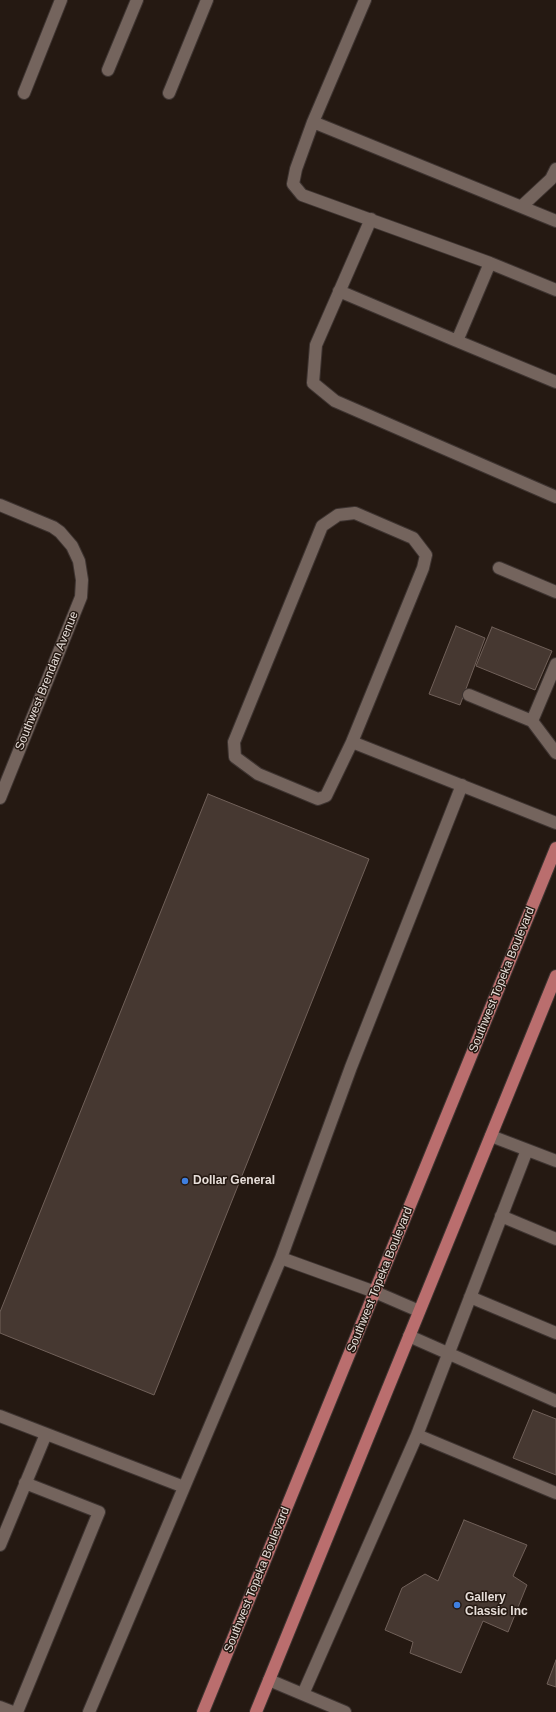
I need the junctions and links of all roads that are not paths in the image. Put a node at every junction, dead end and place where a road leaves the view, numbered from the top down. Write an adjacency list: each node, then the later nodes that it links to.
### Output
1 (61, 0): 6 (street)
2 (137, 0): 5 (street)
3 (207, 0): 7 (street)
4 (365, 0): 8 (street)
5 (108, 70)
6 (24, 93)
7 (169, 93)
8 (313, 122): 10 (street); 11 (street)
9 (556, 169): 10 (street)
10 (522, 206): 12 (street)
11 (371, 219): 13 (street); 15 (street)
12 (556, 221)
13 (490, 264): 14 (street); 16 (street)
14 (556, 290)
15 (339, 291): 16 (street); 18 (street)
16 (457, 342): 17 (street)
17 (556, 382)
18 (556, 497)
19 (0, 505): 28 (street, Southwest Brendan Avenue)
20 (499, 568): 21 (street)
21 (556, 592)
22 (556, 664): 24 (street)
23 (469, 695): 24 (street)
24 (532, 720): 26 (street)
25 (352, 742): 25 (street); 27 (street)
26 (556, 753)
27 (462, 785): 29 (street); 37 (street)
28 (0, 798)
29 (556, 823)
30 (556, 848): 38 (main road, Southwest Topeka Boulevard)
31 (556, 976): 32 (main road)
32 (491, 1136): 33 (street); 40 (main road)
33 (527, 1150): 34 (street); 35 (street)
34 (556, 1161)
35 (502, 1216): 36 (street); 39 (street)
36 (556, 1239)
37 (281, 1258): 38 (street); 49 (street)
38 (375, 1292): 40 (street); 58 (main road, Southwest Topeka Boulevard)
39 (470, 1297): 41 (street); 43 (street)
40 (419, 1311): 42 (main road)
41 (556, 1333)
42 (409, 1336): 43 (street); 52 (main road)
43 (448, 1353): 44 (street); 47 (street)
44 (556, 1401)
45 (0, 1416): 46 (street)
46 (46, 1434): 48 (street); 49 (street)
47 (417, 1435): 50 (street); 53 (street)
48 (25, 1483): 51 (street); 56 (street)
49 (184, 1487): 57 (street)
50 (556, 1493)
51 (0, 1545)
52 (269, 1680): 53 (street); 59 (main road)
53 (303, 1694): 60 (street)
54 (0, 1707): 55 (street)
55 (13, 1712)
56 (17, 1712)
57 (89, 1712)
58 (203, 1712)
59 (256, 1712)
60 (345, 1712)

